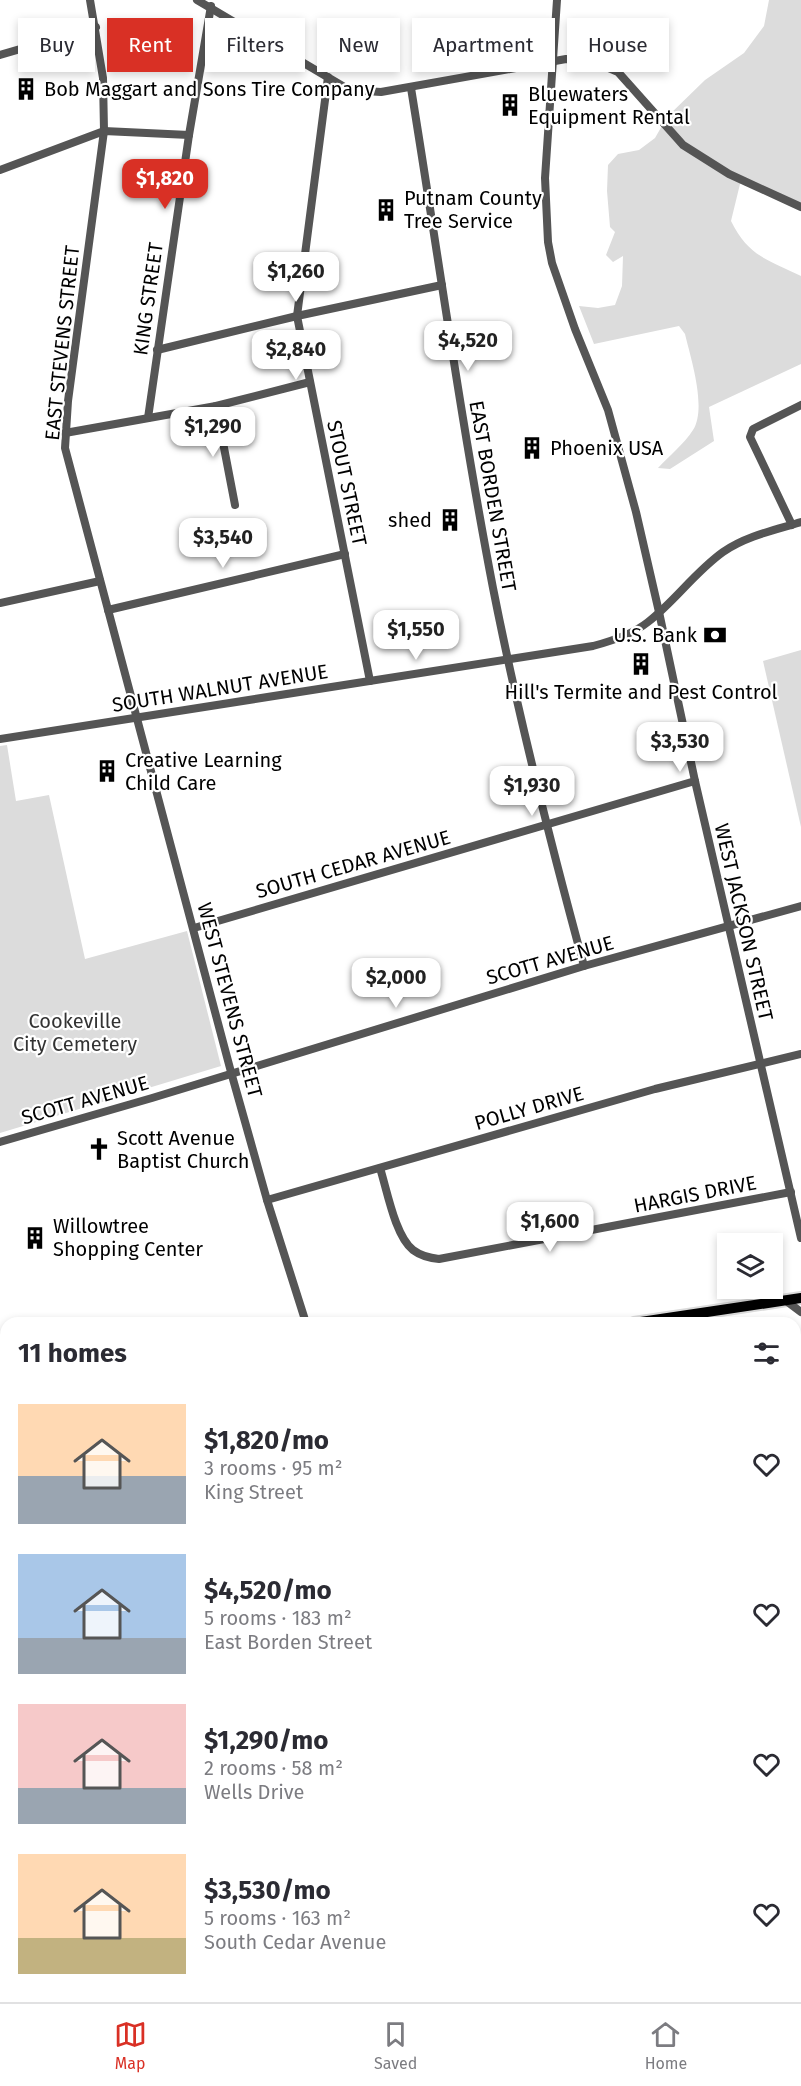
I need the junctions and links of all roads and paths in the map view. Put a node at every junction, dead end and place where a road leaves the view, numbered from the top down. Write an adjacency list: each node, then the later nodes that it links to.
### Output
1 (90, 0): 6 (street, EAST STEVENS STREET)
2 (197, 0): 4 (street)
3 (556, 0): 5 (street, WEST JACKSON STREET)
4 (211, 6): 11 (street); 14 (street, KING STREET)
5 (555, 21)
6 (96, 27): 7 (street); 13 (street, EAST STEVENS STREET)
7 (0, 55)
8 (555, 62): 16 (street)
9 (498, 72): 12 (street)
10 (552, 72): 31 (street, WEST JACKSON STREET)
11 (328, 77): 12 (street); 18 (street, STOUT STREET)
12 (411, 88): 17 (street, EAST BORDEN STREET)
13 (104, 131): 14 (street); 15 (street); 24 (street, EAST STEVENS STREET)
14 (189, 135): 19 (street, KING STREET)
15 (0, 170)
16 (801, 207)
17 (442, 285): 18 (street); 32 (street, EAST BORDEN STREET)
18 (297, 316): 19 (street); 20 (street, STOUT STREET)
19 (157, 350): 23 (street, KING STREET)
20 (310, 382): 22 (street); 27 (street, STOUT STREET)
21 (801, 405): 26 (street)
22 (216, 406): 23 (street); 25 (street)
23 (147, 418): 24 (street)
24 (65, 433): 28 (street, EAST STEVENS STREET)
25 (236, 505)
26 (797, 524): 31 (street, SOUTH WALNUT AVENUE)
27 (345, 554): 30 (street); 33 (street, STOUT STREET)
28 (100, 581): 29 (street); 30 (street, EAST STEVENS STREET)
29 (0, 603)
30 (108, 610): 34 (street, EAST STEVENS STREET)
31 (659, 612): 32 (street, SOUTH WALNUT AVENUE); 36 (street, WEST JACKSON STREET)
32 (508, 660): 33 (street, SOUTH WALNUT AVENUE); 37 (street, EAST BORDEN STREET)
33 (369, 681): 34 (street, SOUTH WALNUT AVENUE)
34 (138, 718): 35 (street, SOUTH WALNUT AVENUE); 40 (street, WEST STEVENS STREET)
35 (0, 739)
36 (695, 781): 37 (street, SOUTH CEDAR AVENUE); 39 (street, WEST JACKSON STREET)
37 (547, 824): 40 (street, SOUTH CEDAR AVENUE); 41 (street, EAST BORDEN STREET)
38 (801, 906): 39 (street, SCOTT AVENUE)
39 (730, 927): 41 (street, SCOTT AVENUE); 43 (street, WEST JACKSON STREET)
40 (194, 928): 44 (street, WEST STEVENS STREET)
41 (584, 966): 44 (street, SCOTT AVENUE)
42 (801, 1054): 43 (street, POLLY DRIVE)
43 (760, 1064): 46 (street, POLLY DRIVE); 47 (street, WEST JACKSON STREET)
44 (231, 1072): 45 (street, SCOTT AVENUE); 48 (street, WEST STEVENS STREET)
45 (0, 1142)
46 (380, 1168): 47 (street, HARGIS DRIVE); 48 (street, POLLY DRIVE)
47 (791, 1192): 49 (street, WEST JACKSON STREET)
48 (267, 1200): 53 (street, WEST STEVENS STREET)
49 (801, 1238)
50 (801, 1298): 51 (main road)
51 (785, 1300): 52 (street); 54 (main road)
52 (801, 1312)
53 (304, 1317)
54 (673, 1317)

